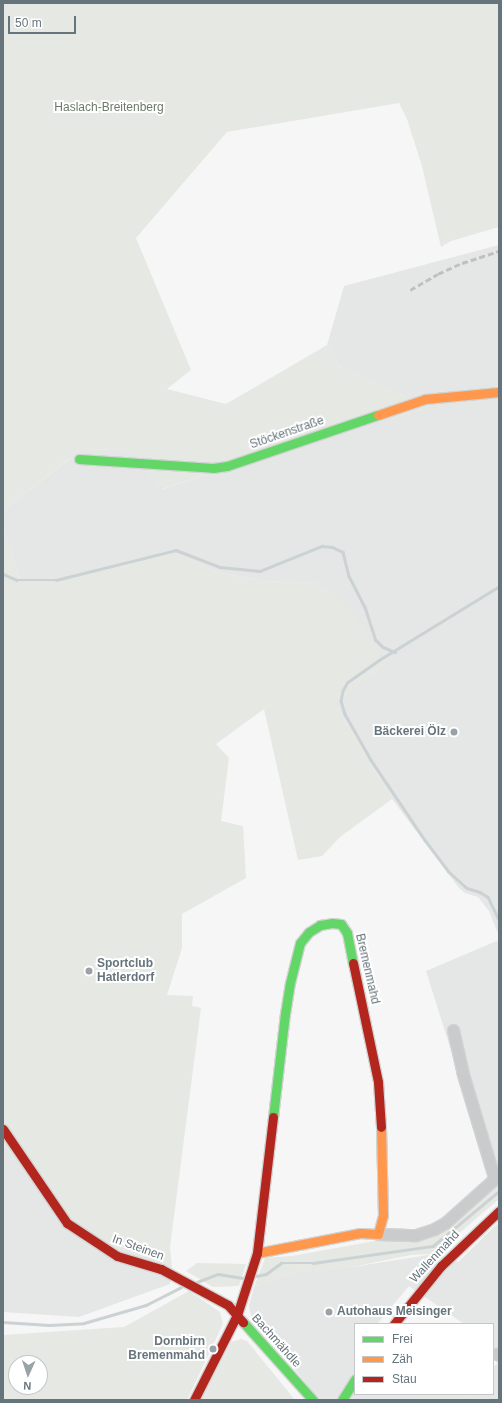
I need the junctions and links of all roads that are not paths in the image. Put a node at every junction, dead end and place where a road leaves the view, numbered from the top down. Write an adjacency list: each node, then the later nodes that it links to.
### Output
1 (499, 392): 2 (street, Stöckenstraße)
2 (79, 459)
3 (453, 1030): 6 (street)
4 (3, 1129): 8 (street, In Steinen)
5 (499, 1211): 9 (street, Wallenmahd)
6 (378, 1234): 7 (street); 7 (street, Bremenmahd)
7 (257, 1252): 8 (street, Bremenmahd)
8 (237, 1315): 11 (street, Bachmähdle); 12 (street, Bachmähdle)
9 (395, 1323)
10 (354, 1381): 13 (street)
11 (194, 1400)
12 (313, 1400)
13 (342, 1400)

